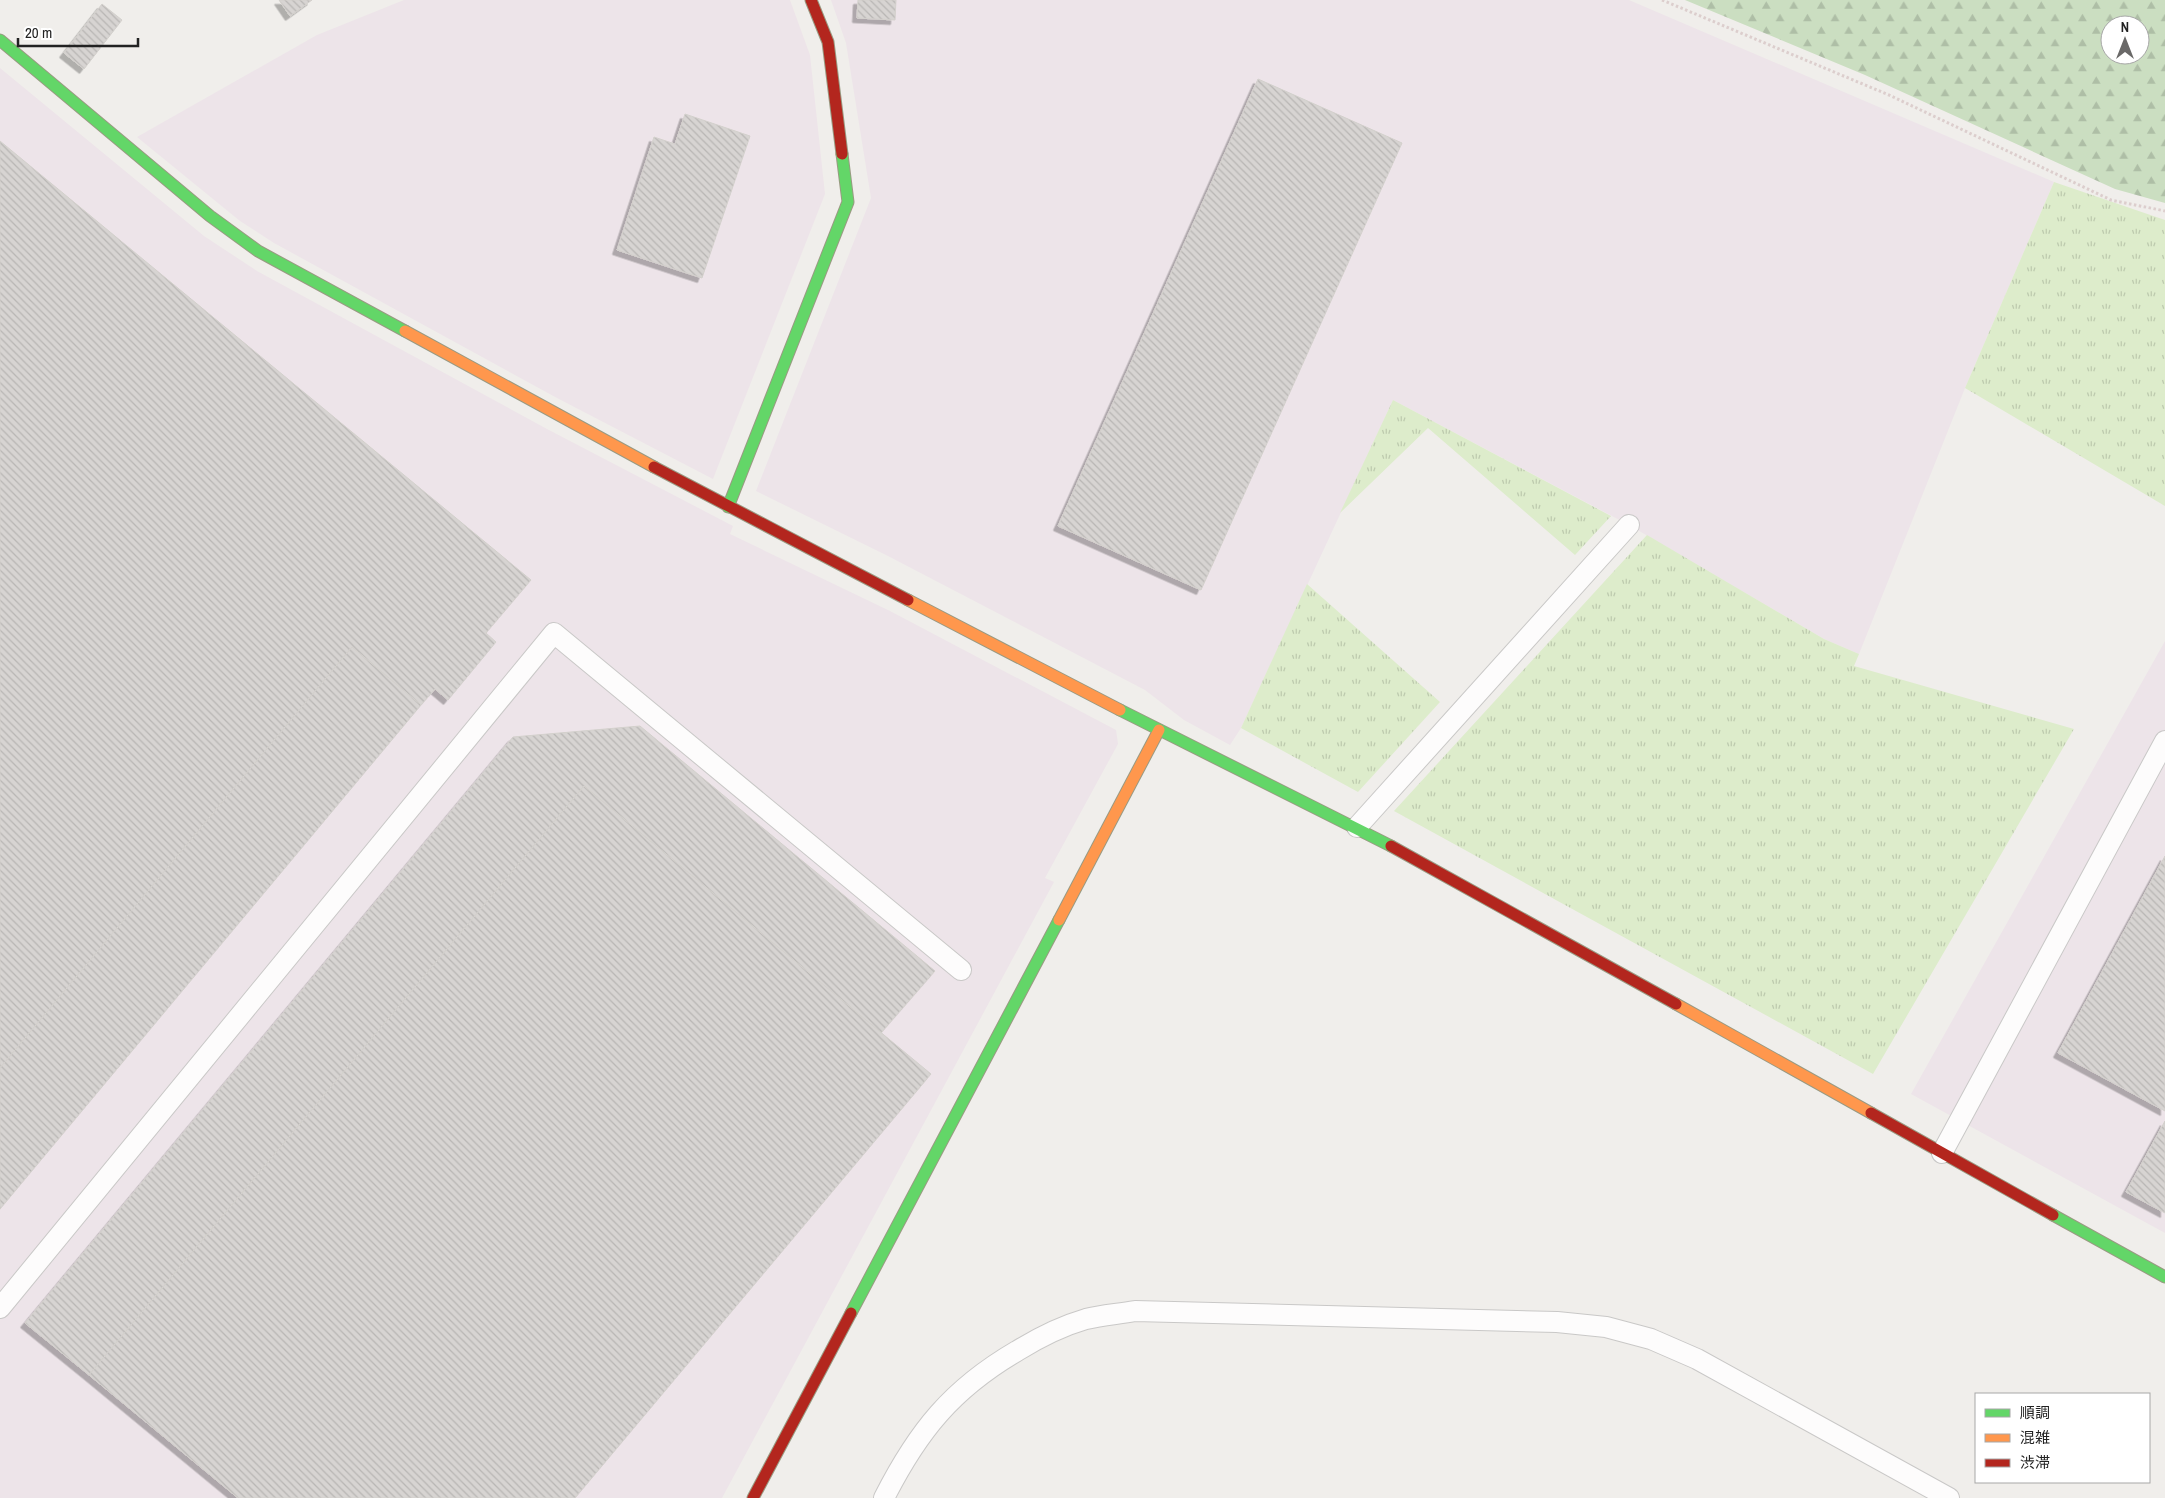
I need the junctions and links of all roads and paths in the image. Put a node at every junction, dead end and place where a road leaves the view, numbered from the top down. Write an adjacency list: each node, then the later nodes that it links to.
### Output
1 (811, 0): 5 (street)
2 (1662, 0): 4 (path)
3 (0, 40): 5 (street)
4 (2165, 210)
5 (728, 506): 7 (street)
6 (1629, 525): 9 (lane)
7 (1159, 730): 9 (street); 14 (street)
8 (2165, 741): 11 (lane)
9 (1357, 827): 11 (street)
10 (960, 970): 13 (lane)
11 (1942, 1153): 12 (street)
12 (2165, 1277)
13 (0, 1308)
14 (753, 1498)
15 (884, 1498): 16 (lane)
16 (1950, 1498)

